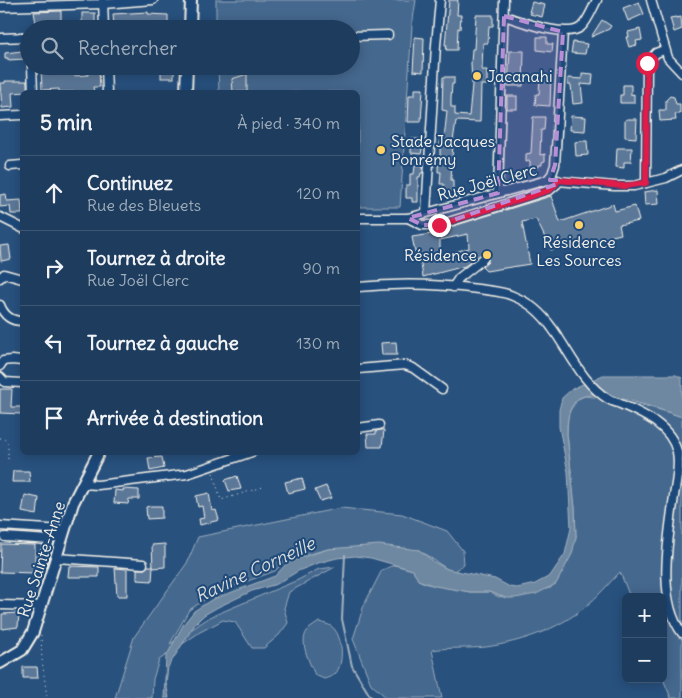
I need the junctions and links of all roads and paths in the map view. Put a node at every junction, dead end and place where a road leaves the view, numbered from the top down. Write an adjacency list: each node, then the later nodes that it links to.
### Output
1 (152, 0): 7 (street)
2 (191, 0): 11 (main road)
3 (440, 0): 34 (street)
4 (504, 0): 9 (street)
5 (597, 0): 12 (street)
6 (651, 0): 17 (street)
7 (103, 2): 8 (street); 10 (street)
8 (0, 8)
9 (504, 16): 12 (street); 33 (street)
10 (104, 20)
11 (190, 20)
12 (564, 32): 30 (street)
13 (388, 35): 14 (street)
14 (360, 36)
15 (20, 37): 16 (street)
16 (0, 38)
17 (664, 50): 18 (street); 32 (street)
18 (682, 72)
19 (32, 75): 22 (street)
20 (106, 75): 23 (street)
21 (187, 75): 24 (main road)
22 (33, 90)
23 (107, 90)
24 (186, 90)
25 (20, 115): 26 (street)
26 (0, 116)
27 (20, 165): 28 (street)
28 (10, 166)
29 (682, 170): 32 (street, Rue Joël Clerc)
30 (548, 180): 31 (street, Rue Joël Clerc); 33 (street, Rue Joël Clerc)
31 (558, 180): 32 (street, Rue Joël Clerc); 37 (street)
32 (646, 183)
33 (498, 193): 34 (street, Rue Joël Clerc)
34 (426, 213): 37 (street, Rue Joël Clerc)
35 (0, 217): 38 (street)
36 (360, 218): 37 (street, Rue Joël Clerc)
37 (408, 218)
38 (20, 227)
39 (483, 260): 43 (street)
40 (0, 278): 41 (street)
41 (20, 278)
42 (360, 287): 43 (street)
43 (453, 287): 71 (street)
44 (0, 305): 45 (street)
45 (20, 321)
46 (20, 361): 47 (street)
47 (0, 366)
48 (360, 369): 51 (street)
49 (0, 377): 50 (street)
50 (20, 383)
51 (442, 390)
52 (379, 425): 53 (street)
53 (360, 428)
54 (0, 438): 57 (path)
55 (97, 455): 59 (main road, Rue Sainte-Anne)
56 (242, 455): 58 (street)
57 (8, 463)
58 (211, 466): 59 (street); 60 (path)
59 (82, 484): 62 (main road, Rue Sainte-Anne)
60 (263, 487)
61 (0, 526): 62 (street)
62 (61, 530): 64 (street); 65 (main road, Rue Sainte-Anne)
63 (5, 537): 64 (street)
64 (50, 540): 66 (street)
65 (56, 558): 67 (street); 69 (main road, Rue Sainte-Anne)
66 (41, 564)
67 (143, 564)
68 (0, 605): 69 (street)
69 (41, 606): 70 (main road, Rue Sainte-Anne)
70 (36, 622): 72 (main road, Rue Sainte-Anne); 73 (path)
71 (682, 633)
72 (0, 663)
73 (47, 698)

